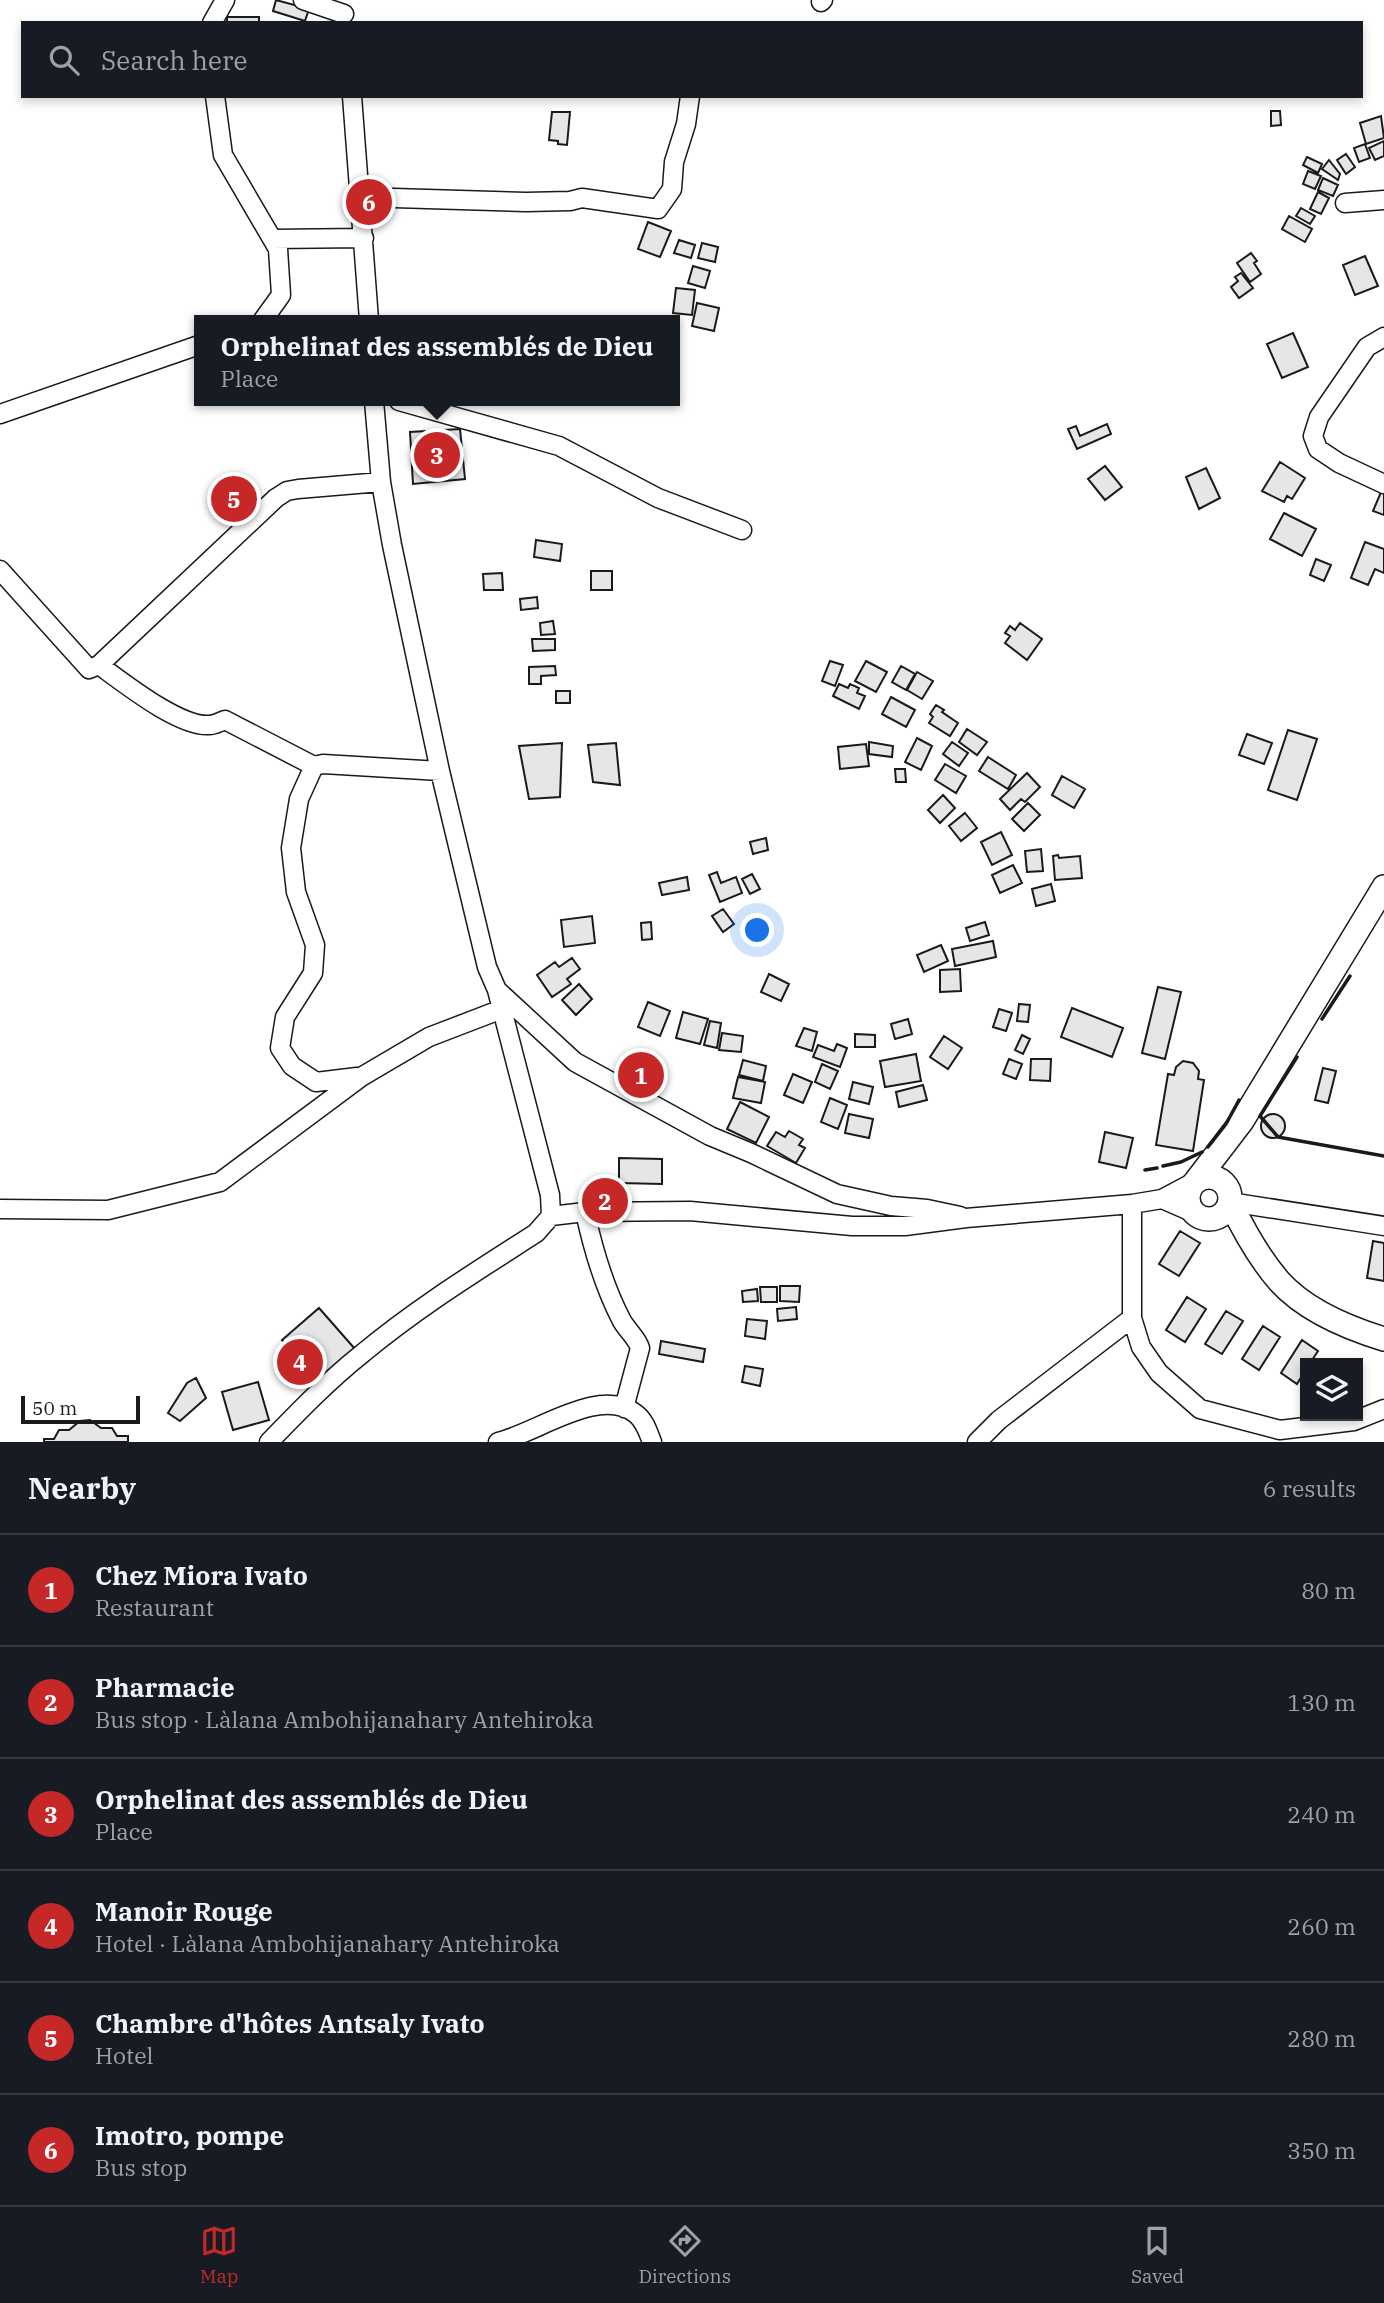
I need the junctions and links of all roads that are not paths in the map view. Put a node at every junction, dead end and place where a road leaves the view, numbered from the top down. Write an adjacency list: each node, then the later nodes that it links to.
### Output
1 (225, 0): 4 (street)
2 (303, 0): 3 (street)
3 (344, 12)
4 (213, 21)
5 (215, 98): 12 (street)
6 (352, 98): 8 (street)
7 (690, 98): 8 (street)
8 (361, 197): 11 (street)
9 (1384, 200): 10 (street)
10 (1345, 203)
11 (364, 238): 12 (street); 14 (street)
12 (272, 239): 13 (street)
13 (267, 315)
14 (369, 315)
15 (1384, 337): 21 (street)
16 (194, 347): 19 (street)
17 (374, 406): 20 (street)
18 (417, 406): 22 (street)
19 (0, 414)
20 (380, 482): 24 (street); 26 (street)
21 (1384, 484)
22 (742, 530)
23 (0, 570): 24 (street)
24 (99, 665): 25 (street)
25 (314, 766): 26 (street); 30 (street)
26 (440, 771): 28 (street)
27 (1384, 887): 31 (main road)
28 (497, 990): 29 (street); 40 (street)
29 (502, 1009): 30 (street); 38 (street)
30 (360, 1077): 36 (street)
31 (1230, 1139): 32 (main road); 33 (main road)
32 (1196, 1181): 33 (main road); 34 (street); 39 (main road)
33 (1228, 1193): 39 (main road); 41 (street); 42 (main road)
34 (1162, 1199): 35 (street); 39 (street)
35 (1132, 1204): 40 (street); 43 (street)
36 (0, 1209)
37 (585, 1212): 38 (street); 40 (street); 45 (street)
38 (551, 1216): 47 (street)
39 (1202, 1216): 42 (main road)
40 (966, 1218)
41 (1384, 1226)
42 (1262, 1258): 44 (main road)
43 (1132, 1318): 46 (street); 50 (street)
44 (1384, 1339)
45 (624, 1408): 48 (street); 49 (street)
46 (1384, 1409)
47 (269, 1442)
48 (498, 1442)
49 (652, 1442)
50 (980, 1442)

